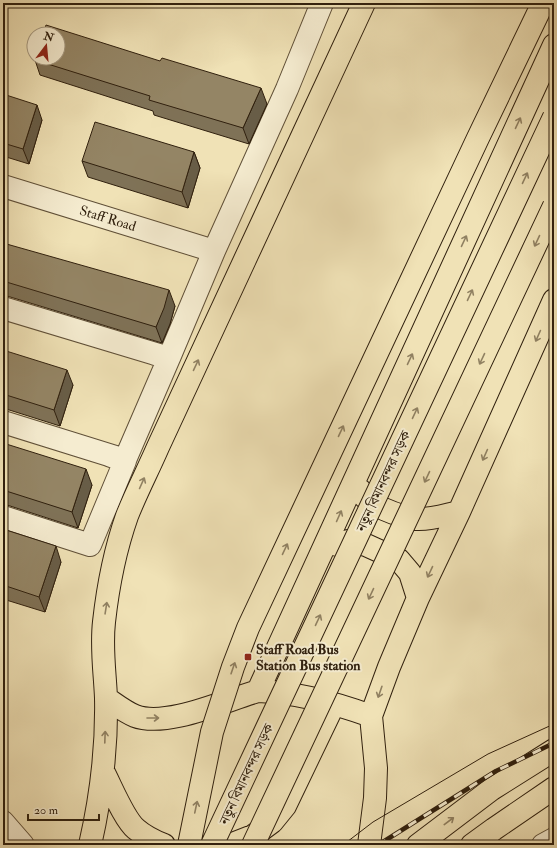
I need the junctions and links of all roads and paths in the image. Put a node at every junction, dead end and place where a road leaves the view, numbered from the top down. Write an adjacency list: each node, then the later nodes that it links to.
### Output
1 (322, 3): 8 (street)
2 (364, 3): 18 (main road, one-way to 2)
3 (543, 3): 29 (main road, one-way to 3, bridge)
4 (554, 45): 12 (main road, one-way to 4)
5 (554, 117): 30 (main road, নতুন বিমানবন্দর সড়ক, one-way to 5, bridge)
6 (3, 186): 8 (street, Staff Road)
7 (554, 206): 32 (main road, one-way to 32, bridge)
8 (214, 250): 10 (street)
9 (554, 300): 13 (main road, one-way to 13)
10 (3, 308): 11 (street)
11 (3, 422): 14 (street)
12 (356, 478): 13 (main road); 15 (main road, one-way to 12)
13 (459, 512): 16 (main road, one-way to 16)
14 (3, 517)
15 (321, 555): 16 (main road); 17 (main road)
16 (418, 598): 20 (main road, one-way to 20)
17 (258, 691): 18 (main road, one-way to 17); 19 (main road)
18 (106, 698): 22 (main road, one-way to 18)
19 (334, 704): 20 (main road); 31 (main road)
20 (371, 716): 33 (main road)
21 (554, 750): 34 (main road, one-way to 21)
22 (103, 771): 27 (main road); 28 (main road)
23 (554, 788): 35 (main road)
24 (3, 822): 26 (street)
25 (554, 838): 36 (street)
26 (22, 845)
27 (90, 845)
28 (164, 845)
29 (188, 845)
30 (212, 845)
31 (230, 845)
32 (253, 845)
33 (369, 845)
34 (418, 845)
35 (472, 845)
36 (543, 845)

